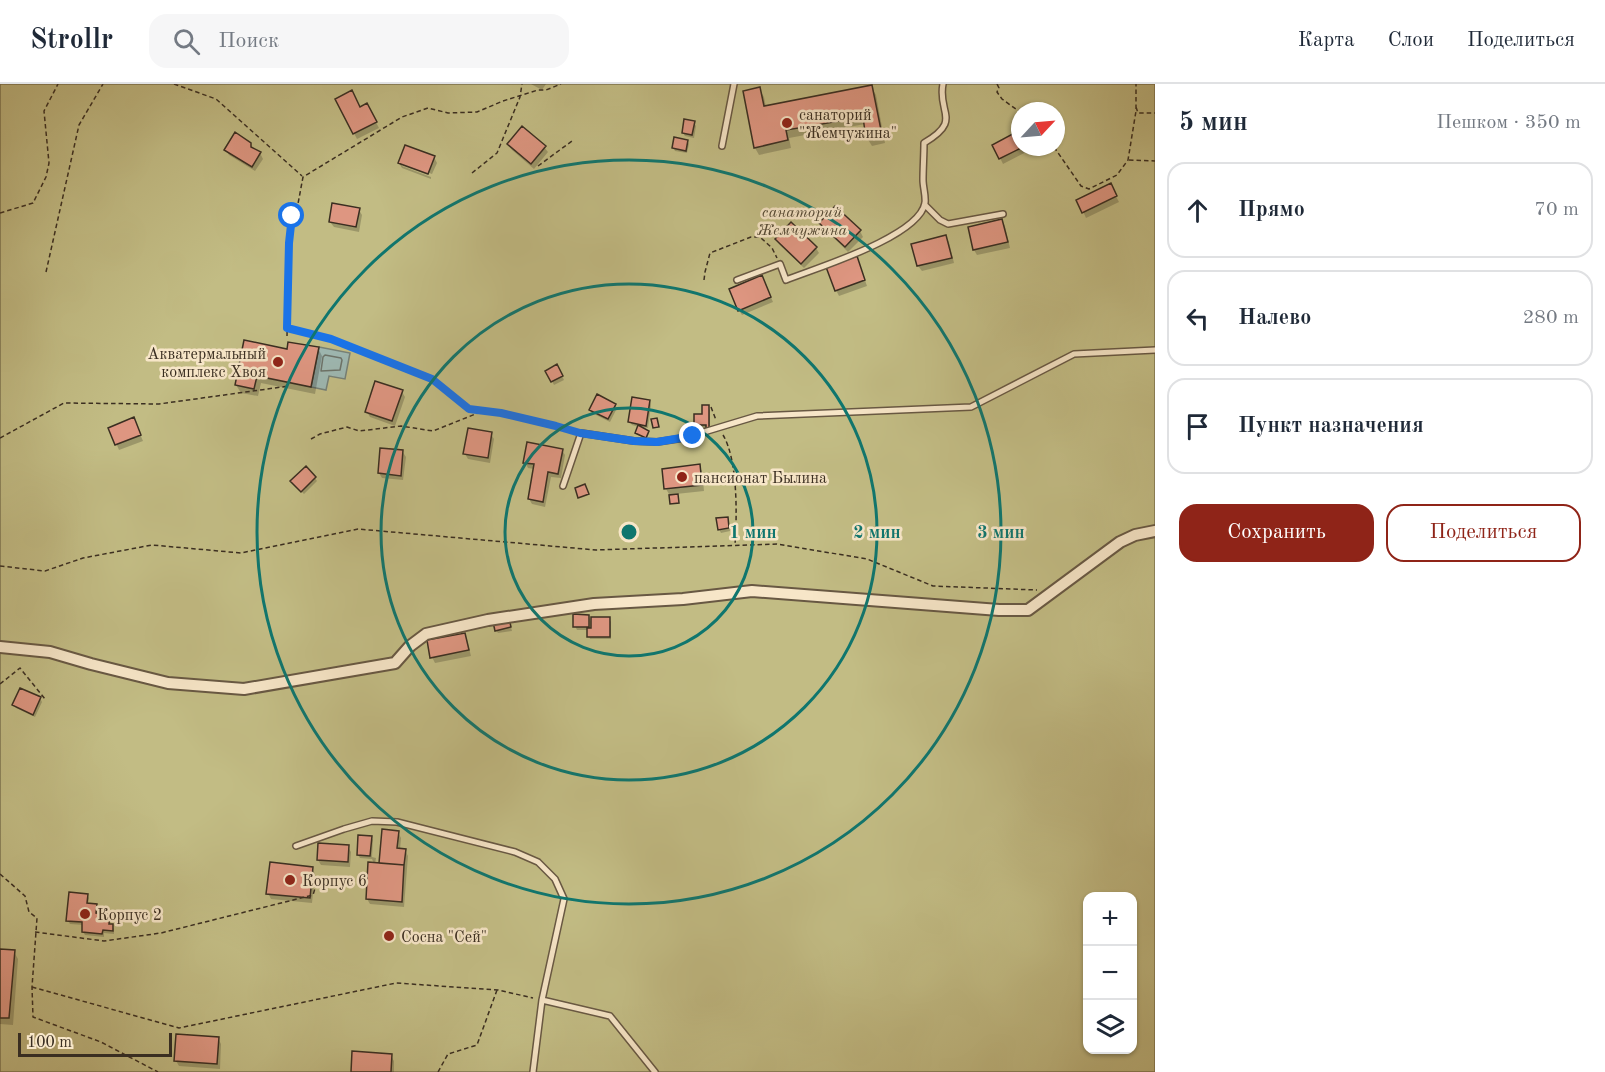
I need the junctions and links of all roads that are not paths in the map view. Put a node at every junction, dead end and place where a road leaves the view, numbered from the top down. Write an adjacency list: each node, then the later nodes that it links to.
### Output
1 (734, 84): 3 (lane)
2 (944, 84): 4 (lane)
3 (722, 146)
4 (925, 205): 5 (lane); 6 (lane)
5 (1003, 214)
6 (736, 280)
7 (1155, 350): 8 (lane)
8 (563, 486)
9 (1155, 531): 10 (street)
10 (0, 647)
11 (296, 846): 12 (lane)
12 (542, 1000): 13 (lane); 14 (lane)
13 (533, 1072)
14 (655, 1072)

